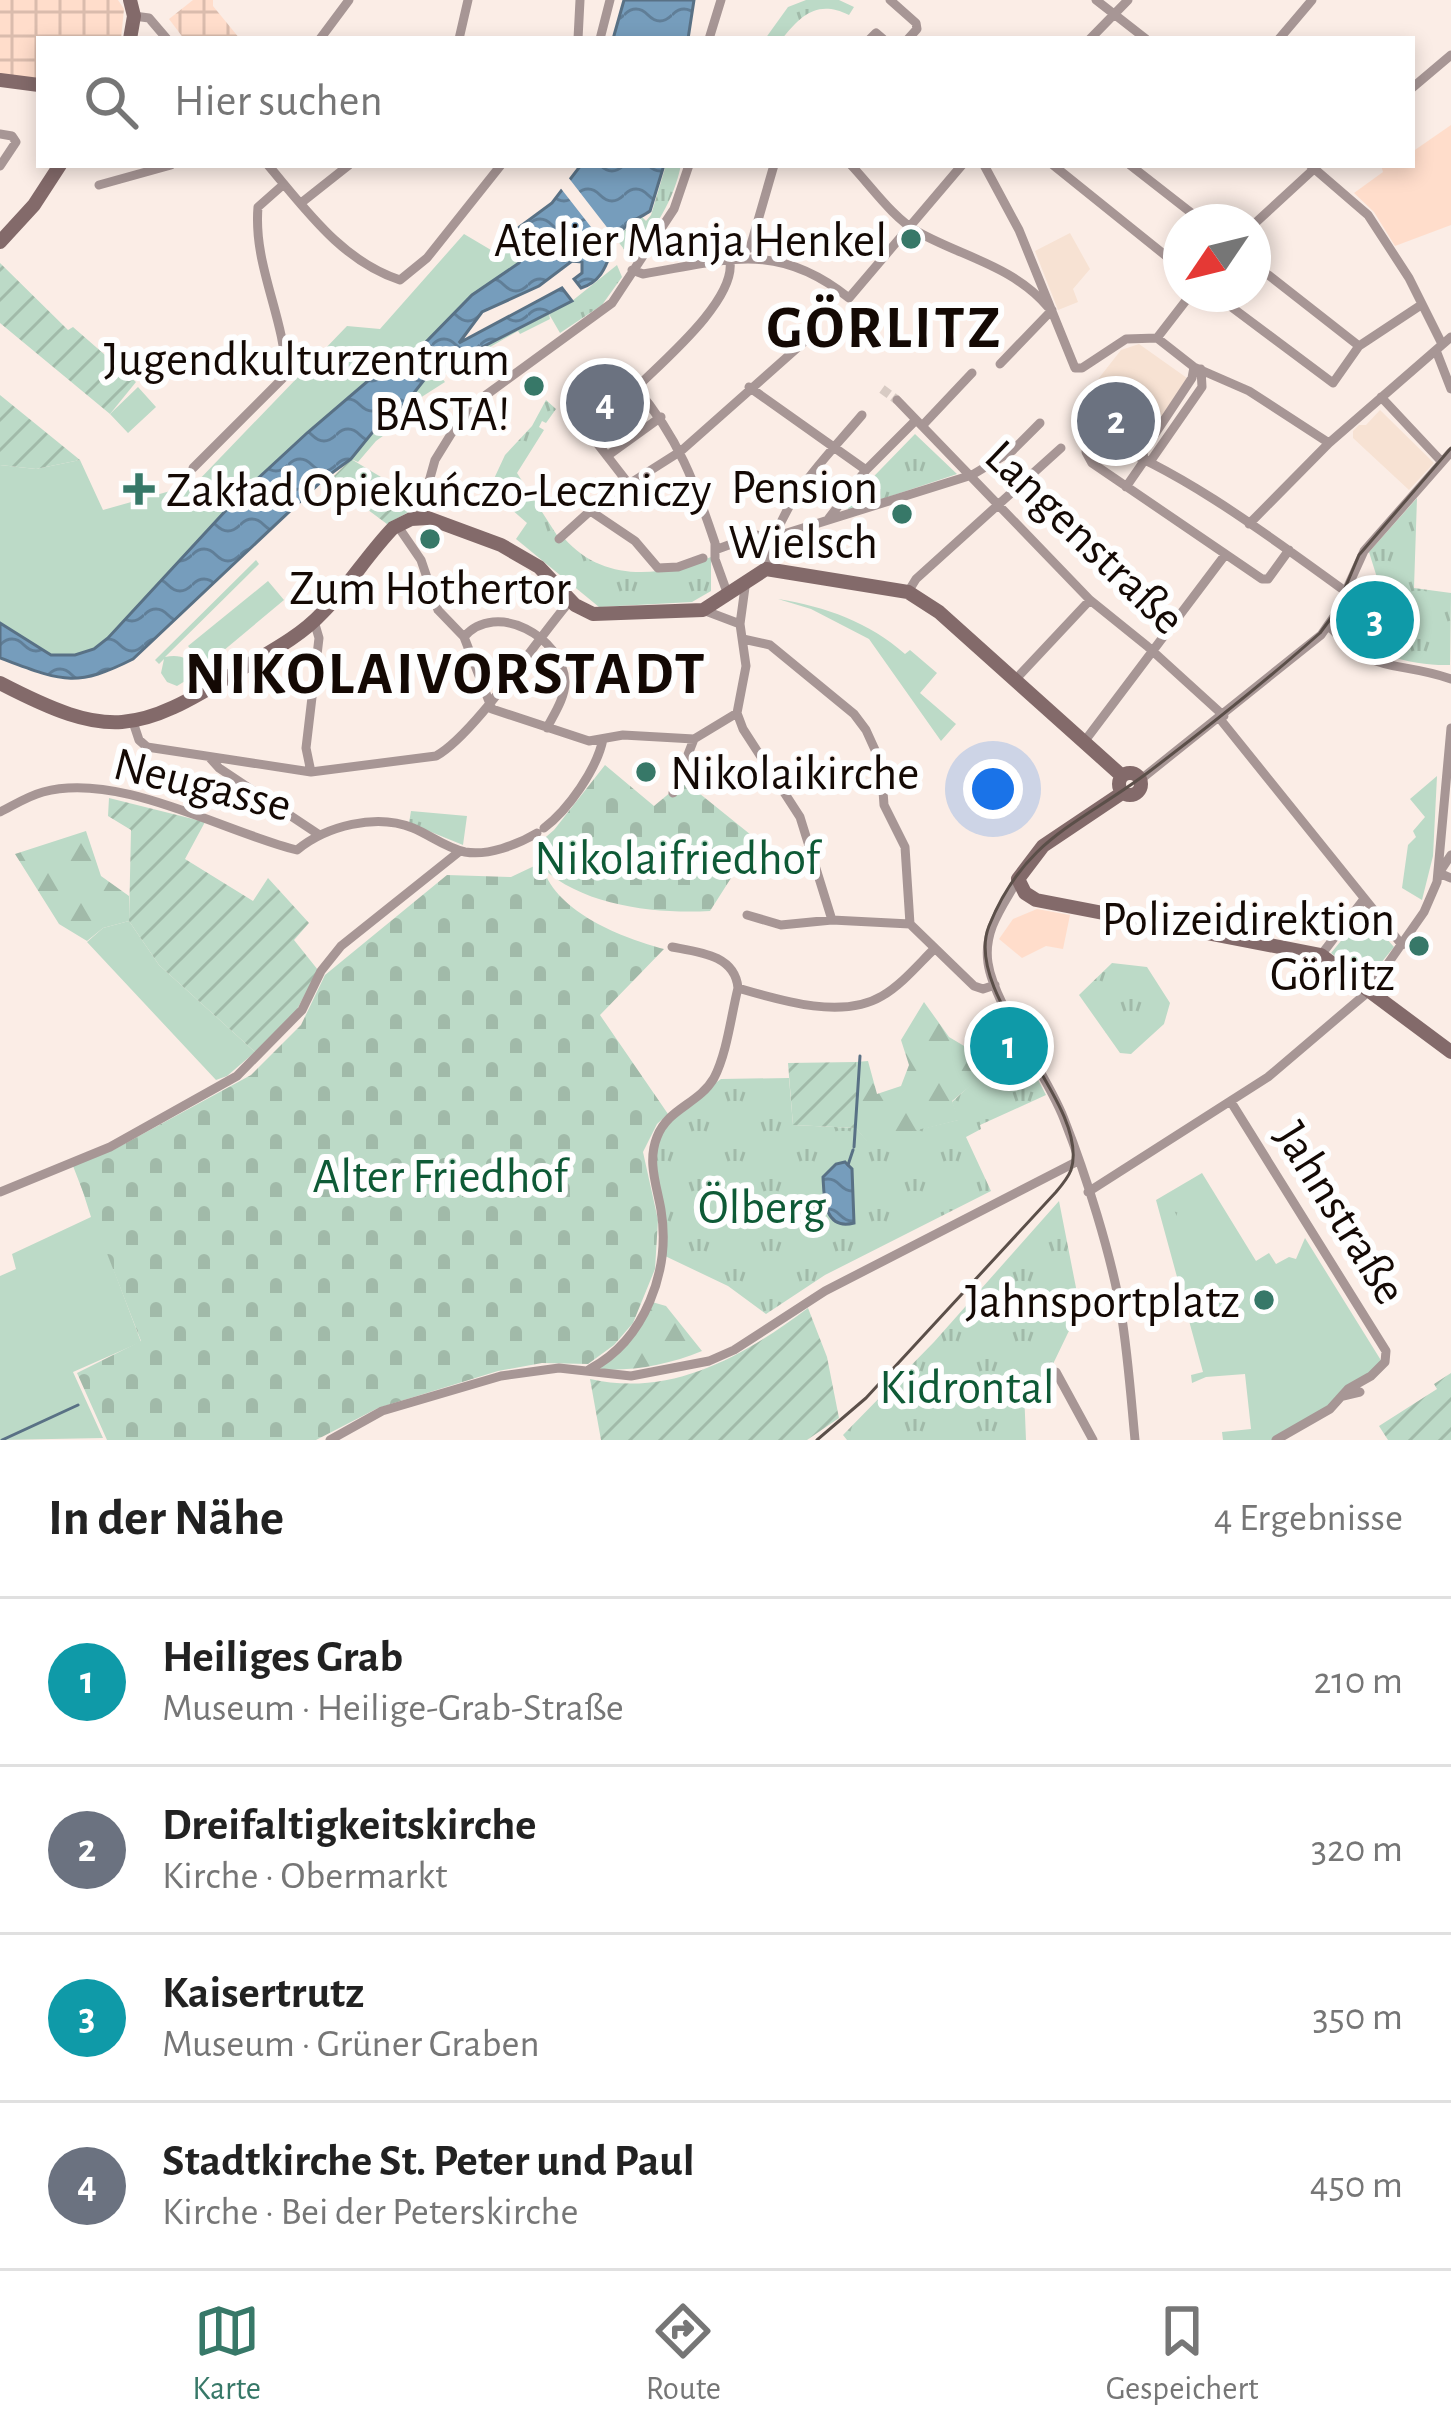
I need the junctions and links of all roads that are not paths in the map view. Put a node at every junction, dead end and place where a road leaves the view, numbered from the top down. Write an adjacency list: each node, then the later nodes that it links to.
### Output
1 (349, 0): 13 (street)
2 (468, 0): 14 (street)
3 (580, 0): 15 (street)
4 (610, 0): 16 (street)
5 (721, 0): 17 (street)
6 (890, 0): 18 (street)
7 (1096, 0): 11 (street)
8 (1128, 0): 11 (street)
9 (1312, 0): 21 (street)
10 (132, 8): 12 (street)
11 (1115, 14): 19 (street); 20 (street)
12 (164, 36)
13 (322, 36)
14 (461, 36)
15 (578, 36)
16 (601, 36)
17 (710, 36)
18 (911, 36)
19 (1093, 36)
20 (1142, 36)
21 (1282, 36)
22 (1451, 55): 25 (street)
23 (0, 80): 24 (street)
24 (36, 85)
25 (1415, 85)
26 (0, 134): 27 (street)
27 (0, 166)
28 (57, 168): 48 (street)
29 (160, 168): 43 (street)
30 (271, 168): 42 (street)
31 (345, 168): 44 (street)
32 (499, 168): 44 (street)
33 (687, 168): 52 (street)
34 (773, 168): 49 (street)
35 (854, 168): 47 (street)
36 (959, 168): 47 (street)
37 (986, 168): 55 (street)
38 (1057, 168): 50 (street)
39 (1134, 168): 45 (street)
40 (1313, 168): 46 (street)
41 (1317, 168): 54 (street)
42 (284, 184): 44 (street); 82 (street)
43 (99, 185)
44 (301, 203)
45 (1180, 204)
46 (1271, 208)
47 (909, 225): 49 (street); 55 (street)
48 (0, 242)
49 (750, 251): 51 (street)
50 (1163, 254)
51 (730, 262): 52 (street); 70 (street)
52 (632, 270): 89 (street)
53 (1271, 277): 61 (street)
54 (1421, 304): 60 (street); 61 (street)
55 (1052, 310): 58 (street); 62 (street)
56 (1177, 312): 58 (street)
57 (1238, 312): 61 (street)
58 (1157, 338): 63 (street)
59 (804, 342): 65 (street)
60 (1443, 345): 66 (street); 67 (street)
61 (1359, 346)
62 (1000, 364)
63 (1197, 368): 74 (street); 80 (street)
64 (972, 373): 71 (street)
65 (749, 387): 75 (street); 77 (street)
66 (1451, 389)
67 (1381, 397): 74 (street); 81 (street)
68 (897, 403): 71 (street, Langenstraße)
69 (862, 415): 75 (street)
70 (661, 417): 77 (street); 79 (street)
71 (919, 423): 83 (street); 84 (street, Langenstraße)
72 (1040, 423): 84 (street)
73 (590, 434): 79 (street)
74 (1329, 443): 91 (street)
75 (834, 447): 83 (street); 93 (street)
76 (1061, 448): 87 (street)
77 (681, 451): 85 (street); 96 (street)
78 (1451, 452): 81 (street)
79 (608, 456): 85 (street)
80 (1144, 460): 86 (street); 86 (street); 91 (street)
81 (1447, 462): 100 (street)
82 (194, 468)
83 (866, 470): 90 (street)
84 (973, 476): 87 (street, Langenstraße); 90 (street)
85 (628, 483): 88 (street)
86 (1126, 487): 97 (street)
87 (998, 506): 101 (street); 103 (street, Langenstraße)
88 (589, 511): 94 (street); 96 (street)
89 (419, 517): 92 (street); 104 (street)
90 (830, 518): 93 (street)
91 (1250, 524): 95 (street)
92 (398, 525): 106 (street); 109 (street)
93 (771, 538): 96 (street); 98 (street)
94 (559, 539)
95 (1288, 550): 97 (street); 100 (street)
96 (711, 554): 102 (street)
97 (1225, 555): 112 (street)
98 (766, 569): 99 (street); 101 (street)
99 (746, 580): 102 (street); 107 (street)
100 (1346, 591): 108 (street)
101 (908, 592): 114 (street)
102 (728, 595): 105 (street)
103 (1090, 600): 112 (street, Langenstraße); 114 (street)
104 (570, 601): 105 (street); 110 (street)
105 (703, 610): 107 (street)
106 (314, 621): 119 (street); 126 (street)
107 (740, 624): 111 (street)
108 (1329, 626): 113 (street); 118 (street)
109 (464, 637): 110 (street); 116 (street)
110 (539, 638): 116 (street); 120 (street)
111 (743, 639): 117 (street); 141 (street)
112 (1153, 654): 118 (street, Langenstraße); 124 (street)
113 (1451, 679)
114 (1015, 680): 124 (street)
115 (0, 682): 119 (street)
116 (487, 705): 120 (street); 126 (street)
117 (737, 713): 123 (street); 140 (street)
118 (1222, 717): 128 (street); 138 (street, Langenstraße)
119 (133, 722): 125 (street)
120 (547, 728): 122 (street)
121 (1451, 728): 135 (street)
122 (603, 739): 123 (street); 133 (street)
123 (694, 739): 129 (street)
124 (1084, 742): 127 (street)
125 (208, 755): 126 (street); 132 (street)
126 (310, 772)
127 (1122, 776): 128 (street); 130 (street)
128 (1140, 780): 130 (street)
129 (673, 793)
130 (1122, 793): 137 (street)
131 (0, 812): 132 (street, Neugasse)
132 (318, 833): 133 (street)
133 (460, 851): 152 (street)
134 (1451, 855): 135 (street)
135 (1438, 873): 136 (street); 142 (street)
136 (1451, 878)
137 (1020, 884): 145 (street); 146 (street)
138 (1364, 898): 142 (street, Langenstraße); 145 (street)
139 (747, 916): 140 (street)
140 (832, 920): 141 (street)
141 (910, 924): 144 (street)
142 (1402, 945): 148 (street)
143 (672, 947): 147 (street)
144 (933, 950): 146 (street); 147 (street)
145 (1321, 955): 148 (street)
146 (995, 985): 151 (street)
147 (738, 988): 154 (street)
148 (1368, 992): 149 (street); 150 (street)
149 (1451, 1052)
150 (1231, 1102): 153 (street); 157 (street, Jahnstraße)
151 (1078, 1161): 153 (street); 154 (street)
152 (0, 1192)
153 (1088, 1192): 160 (street)
154 (590, 1370): 158 (street)
155 (1056, 1372): 159 (street)
156 (1360, 1392): 157 (street)
157 (1342, 1396): 161 (street)
158 (330, 1440)
159 (1093, 1440)
160 (1135, 1440)
161 (1276, 1440)

